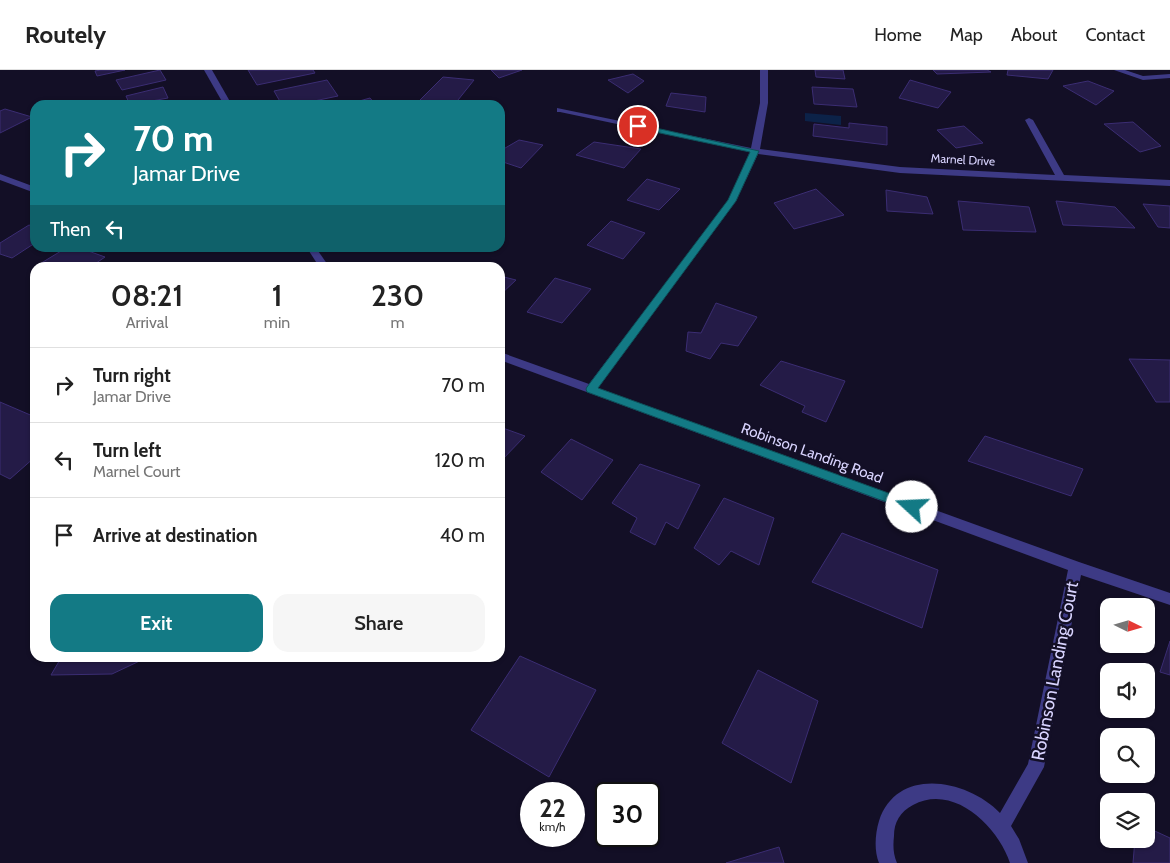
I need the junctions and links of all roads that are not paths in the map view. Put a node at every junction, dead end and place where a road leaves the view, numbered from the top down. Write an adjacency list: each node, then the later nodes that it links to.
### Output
1 (208, 70): 5 (street)
2 (764, 70): 8 (street)
3 (1118, 70): 4 (street)
4 (1170, 76)
5 (225, 100)
6 (560, 110): 8 (street, Marnel Drive)
7 (1028, 120): 10 (street)
8 (755, 151): 10 (street, Marnel Drive); 14 (street)
9 (0, 177): 12 (street)
10 (1062, 178): 11 (street, Marnel Drive)
11 (1170, 183)
12 (30, 188)
13 (505, 358): 14 (street, Robinson Landing Road)
14 (591, 389): 15 (street, Robinson Landing Road)
15 (1076, 567): 16 (street, Robinson Landing Road); 17 (street, Robinson Landing Court)
16 (1170, 599)
17 (1002, 827): 18 (street); 19 (street)
18 (888, 863)
19 (1019, 863)

